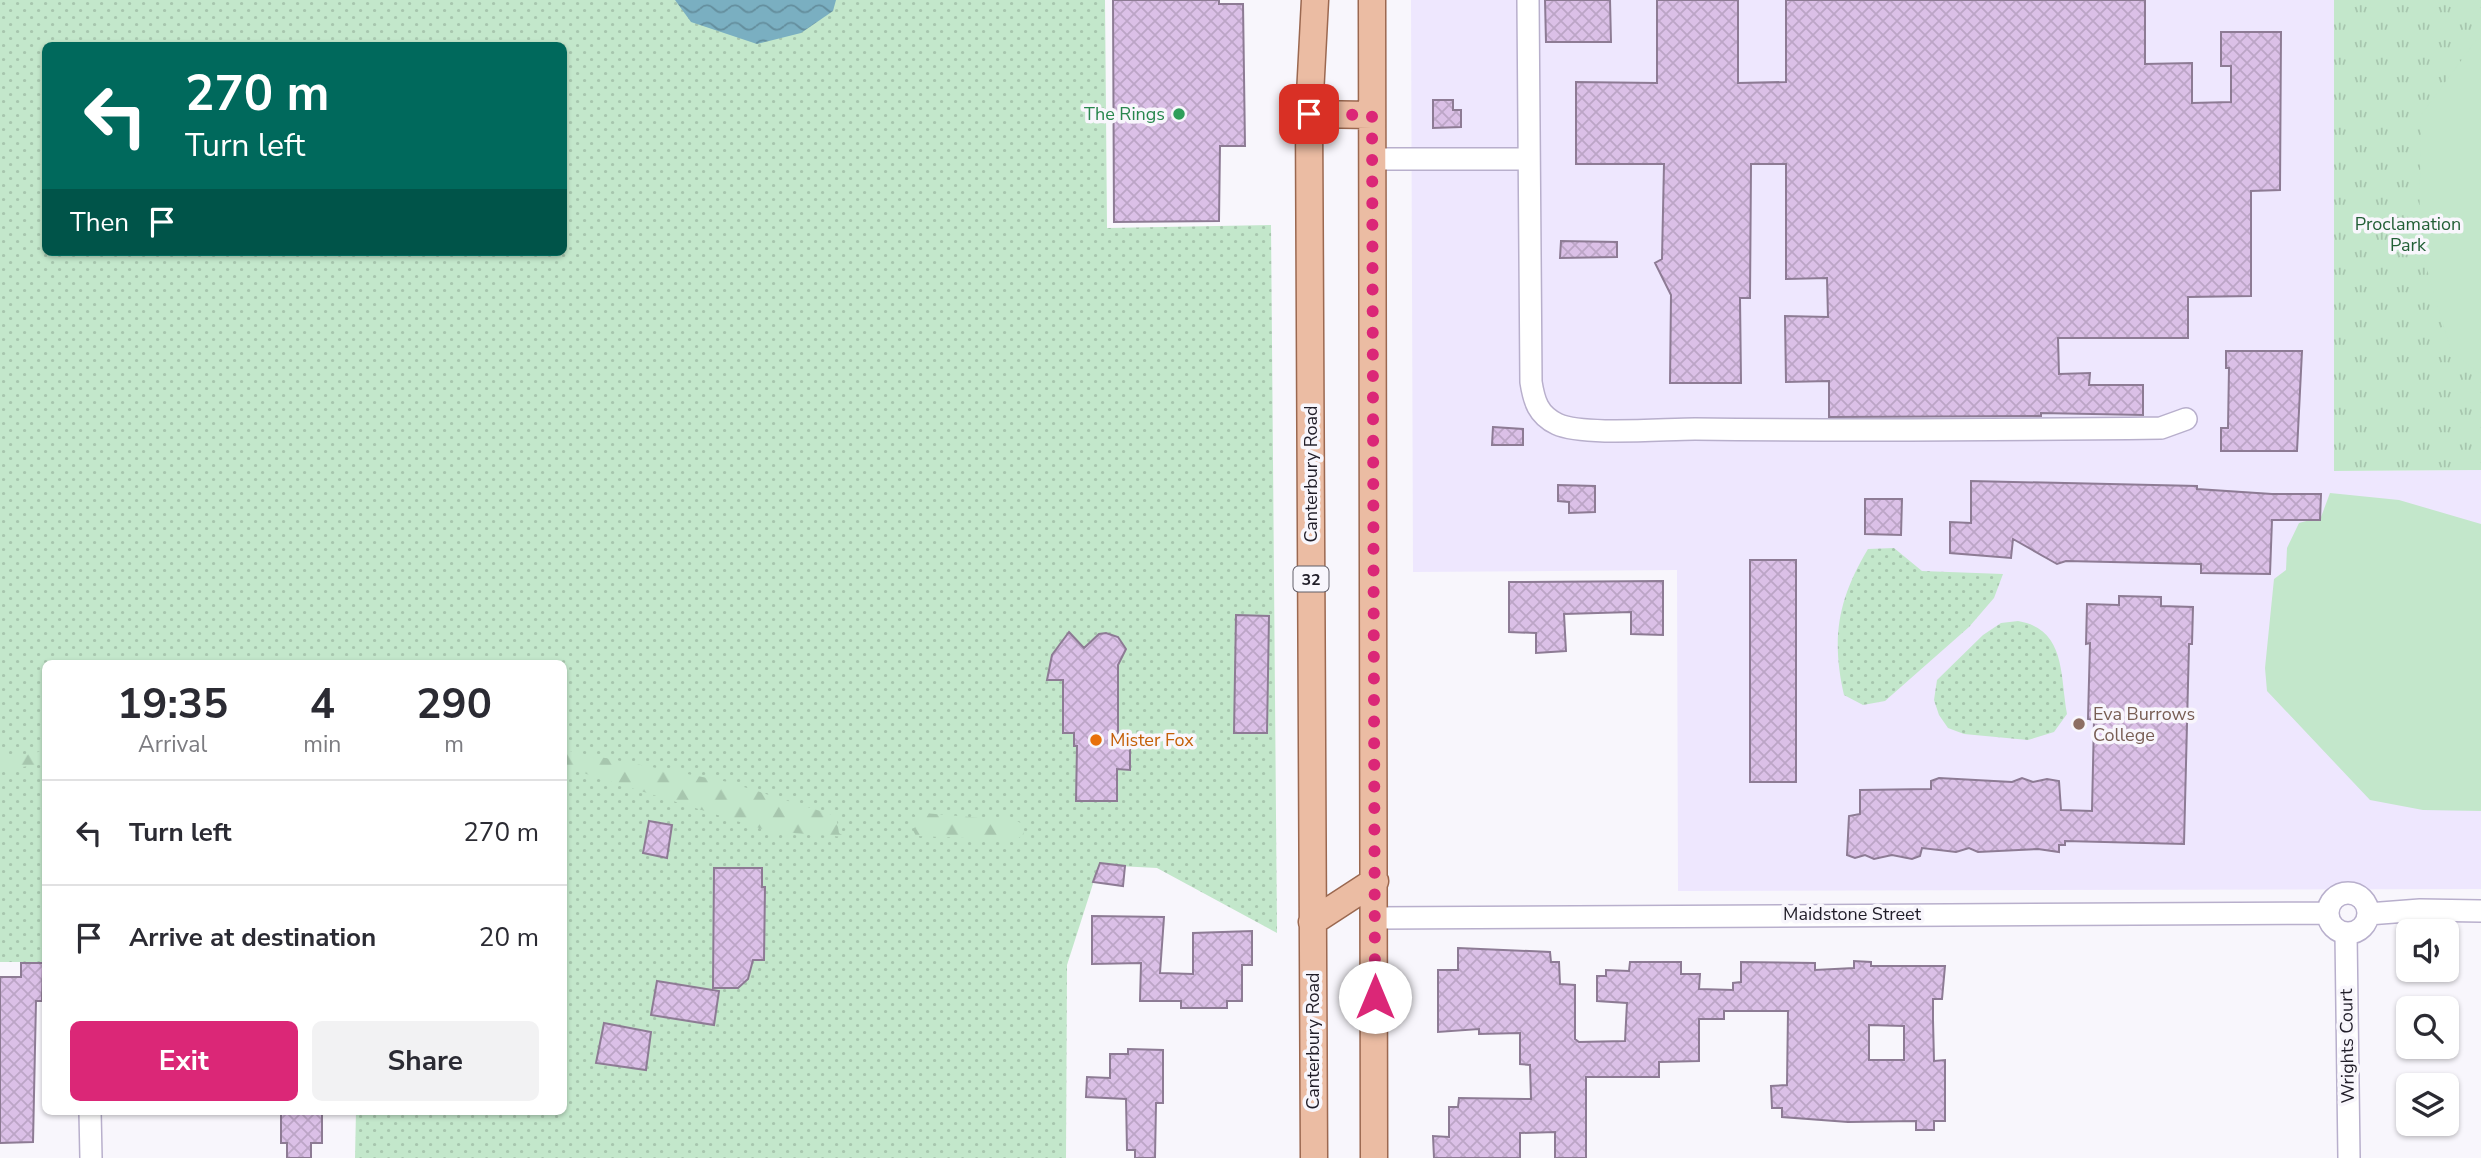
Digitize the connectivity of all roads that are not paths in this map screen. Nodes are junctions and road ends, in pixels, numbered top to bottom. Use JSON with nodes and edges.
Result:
{"nodes":[{"id":1,"x":1314,"y":0,"type":"edge"},
{"id":2,"x":1372,"y":0,"type":"edge"},
{"id":3,"x":1528,"y":0,"type":"edge"},
{"id":4,"x":1309,"y":114,"type":"junction"},
{"id":5,"x":1372,"y":115,"type":"junction"},
{"id":6,"x":1371,"y":159,"type":"junction"},
{"id":7,"x":1528,"y":159,"type":"junction"},
{"id":8,"x":2186,"y":419,"type":"dead end"},
{"id":9,"x":1375,"y":881,"type":"junction"},
{"id":10,"x":2481,"y":911,"type":"edge"},
{"id":11,"x":2328,"y":913,"type":"junction"},
{"id":12,"x":2368,"y":914,"type":"junction"},
{"id":13,"x":1376,"y":918,"type":"junction"},
{"id":14,"x":1312,"y":922,"type":"junction"},
{"id":15,"x":2346,"y":933,"type":"junction"},
{"id":16,"x":90,"y":1115,"type":"edge"},
{"id":17,"x":90,"y":1158,"type":"edge"},
{"id":18,"x":1314,"y":1158,"type":"edge"},
{"id":19,"x":1374,"y":1158,"type":"edge"},
{"id":20,"x":2349,"y":1158,"type":"edge"}],
"edges":[{"from":1,"to":4,"type":"main road","name":"Canterbury Road","number":"32"},
{"from":2,"to":5,"type":"main road"},
{"from":3,"to":7,"type":"street"},
{"from":4,"to":5,"type":"main road"},
{"from":4,"to":14,"type":"main road","name":"Canterbury Road","number":"32"},
{"from":5,"to":6,"type":"main road"},
{"from":6,"to":7,"type":"street"},
{"from":6,"to":9,"type":"main road"},
{"from":7,"to":8,"type":"street"},
{"from":9,"to":13,"type":"main road"},
{"from":9,"to":14,"type":"main road"},
{"from":10,"to":12,"type":"street"},
{"from":11,"to":12,"type":"street"},
{"from":11,"to":13,"type":"street","name":"Maidstone Street"},
{"from":11,"to":15,"type":"street"},
{"from":12,"to":15,"type":"street"},
{"from":13,"to":19,"type":"main road"},
{"from":14,"to":18,"type":"main road","name":"Canterbury Road","number":"32"},
{"from":15,"to":20,"type":"street","name":"Wrights Court"},
{"from":16,"to":17,"type":"street"}]}
